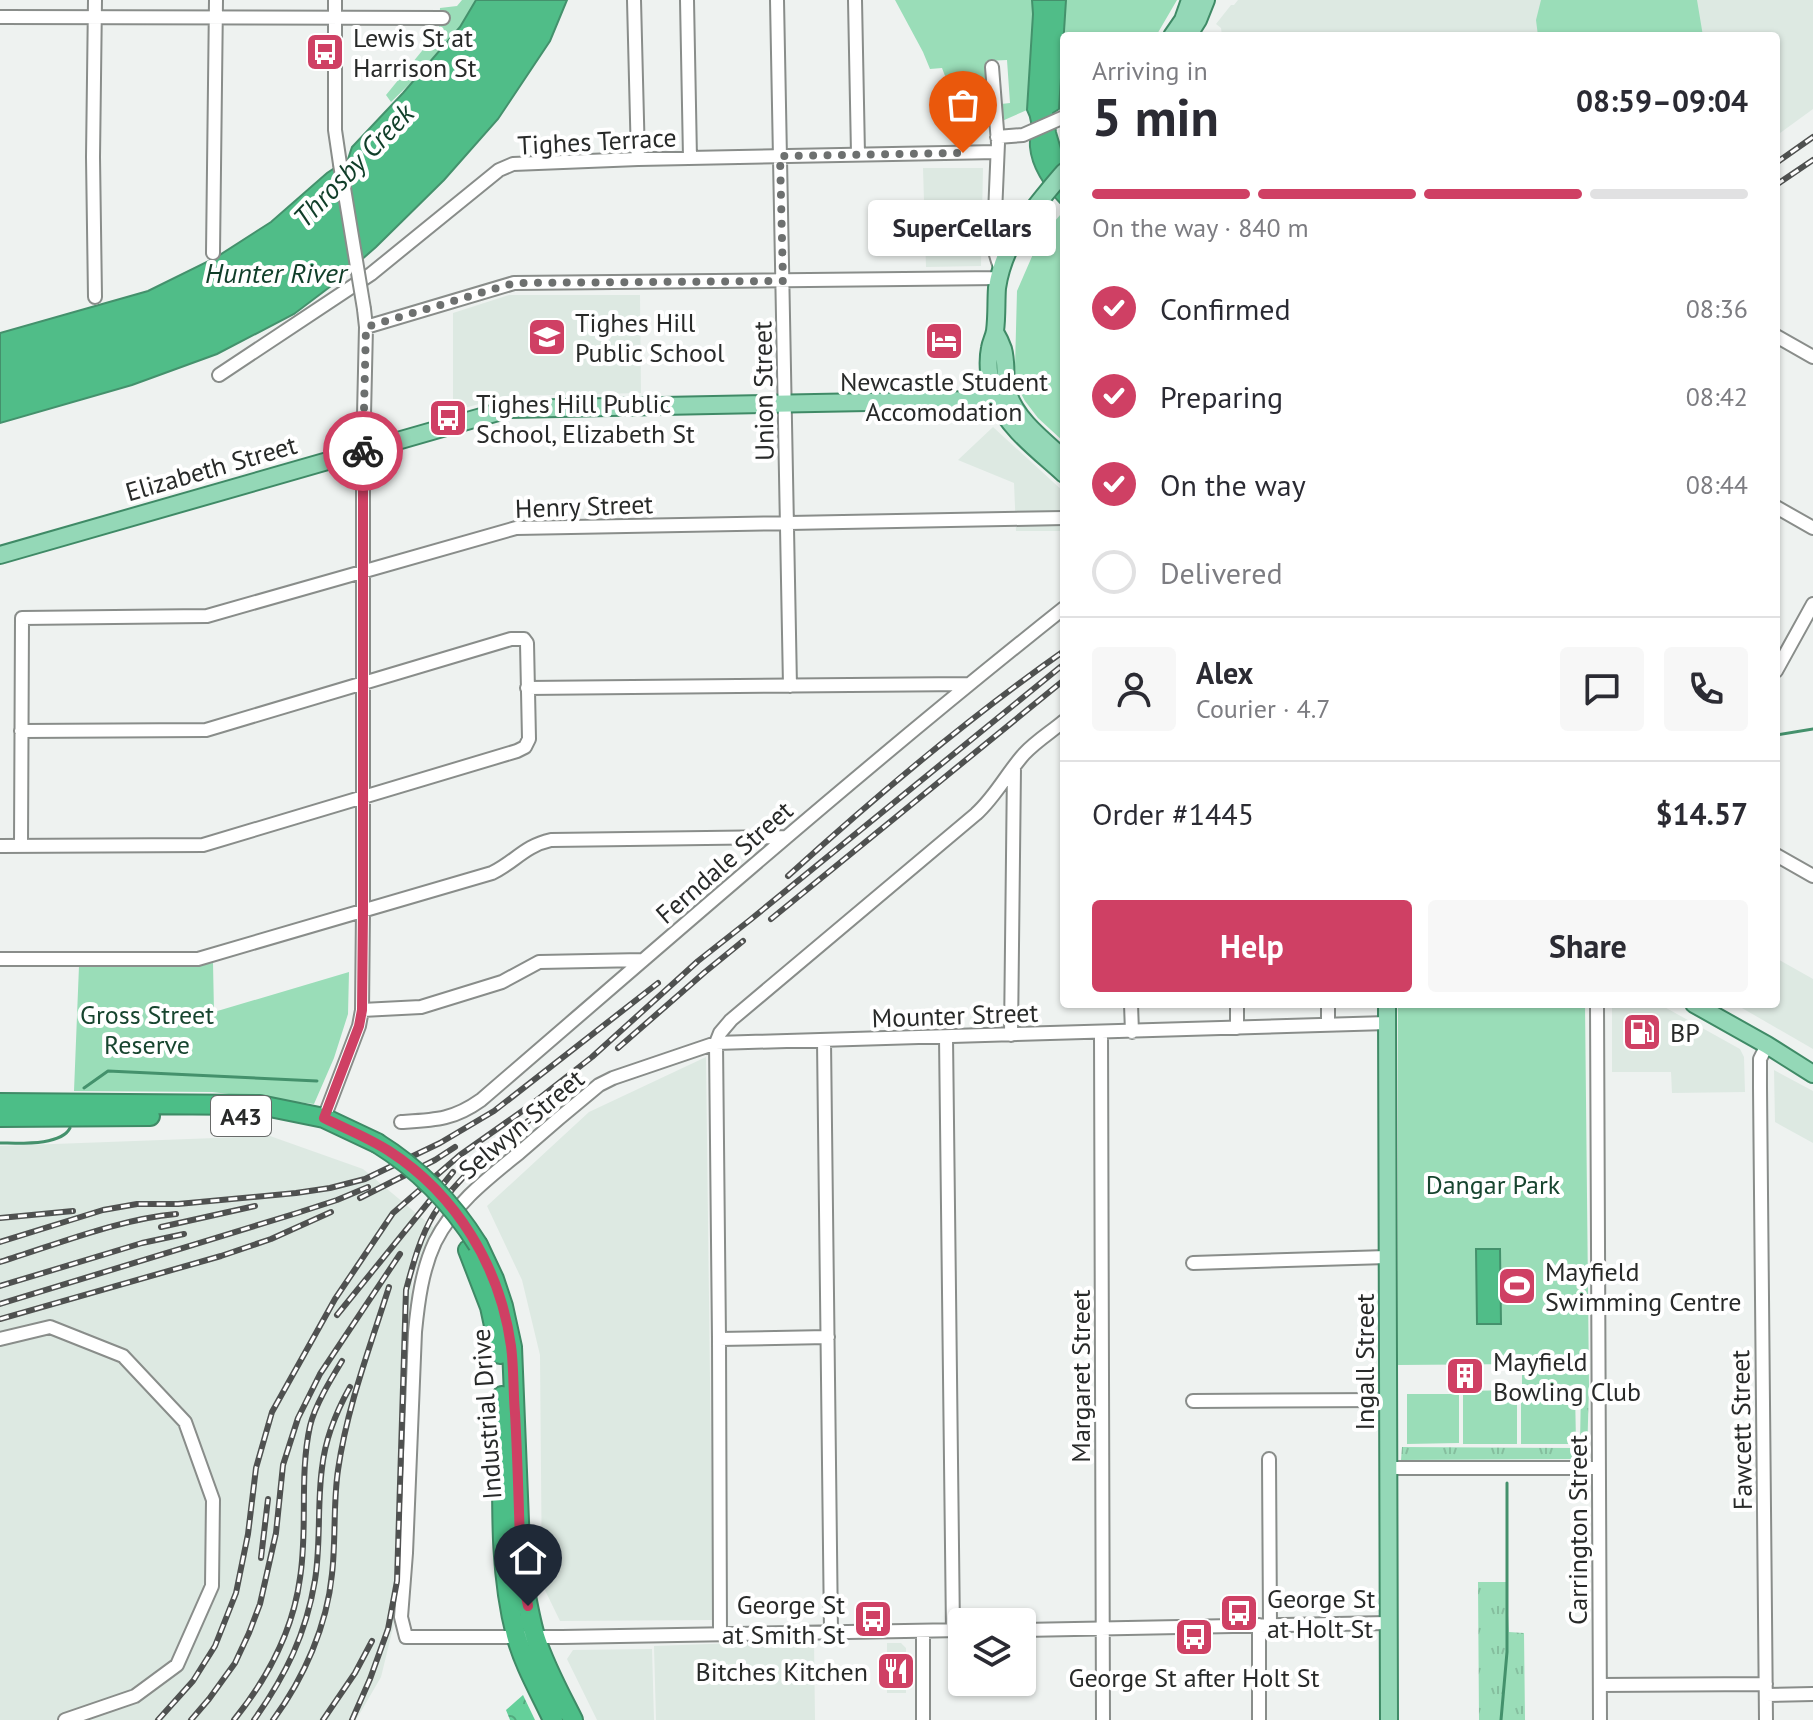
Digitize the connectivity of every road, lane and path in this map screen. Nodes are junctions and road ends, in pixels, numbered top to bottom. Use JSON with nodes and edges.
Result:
{"nodes":[{"id":1,"x":95,"y":0,"type":"edge"},
{"id":2,"x":216,"y":0,"type":"edge"},
{"id":3,"x":335,"y":0,"type":"edge"},
{"id":4,"x":634,"y":0,"type":"edge"},
{"id":5,"x":687,"y":0,"type":"edge"},
{"id":6,"x":777,"y":0,"type":"edge"},
{"id":7,"x":855,"y":0,"type":"edge"},
{"id":8,"x":1190,"y":0,"type":"edge"},
{"id":9,"x":1206,"y":0,"type":"edge"},
{"id":10,"x":0,"y":17,"type":"edge"},
{"id":11,"x":95,"y":17,"type":"junction"},
{"id":12,"x":216,"y":17,"type":"junction"},
{"id":13,"x":335,"y":18,"type":"junction"},
{"id":14,"x":443,"y":18,"type":"dead end"},
{"id":15,"x":1175,"y":32,"type":"edge"},
{"id":16,"x":1190,"y":32,"type":"edge"},
{"id":17,"x":992,"y":67,"type":"dead end"},
{"id":18,"x":1060,"y":119,"type":"edge"},
{"id":19,"x":997,"y":137,"type":"junction"},
{"id":20,"x":997,"y":152,"type":"junction"},
{"id":21,"x":858,"y":154,"type":"junction"},
{"id":22,"x":780,"y":156,"type":"junction"},
{"id":23,"x":690,"y":158,"type":"junction"},
{"id":24,"x":638,"y":159,"type":"junction"},
{"id":25,"x":1060,"y":177,"type":"edge"},
{"id":26,"x":213,"y":253,"type":"dead end"},
{"id":27,"x":1000,"y":274,"type":"junction"},
{"id":28,"x":783,"y":281,"type":"junction"},
{"id":29,"x":95,"y":297,"type":"dead end"},
{"id":30,"x":365,"y":318,"type":"junction"},
{"id":31,"x":1780,"y":338,"type":"edge"},
{"id":32,"x":1813,"y":357,"type":"edge"},
{"id":33,"x":219,"y":375,"type":"dead end"},
{"id":34,"x":1001,"y":393,"type":"junction"},
{"id":35,"x":784,"y":403,"type":"junction"},
{"id":36,"x":363,"y":450,"type":"junction"},
{"id":37,"x":1060,"y":455,"type":"edge"},
{"id":38,"x":1060,"y":470,"type":"edge"},
{"id":39,"x":1780,"y":509,"type":"edge"},
{"id":40,"x":1060,"y":518,"type":"edge"},
{"id":41,"x":788,"y":522,"type":"junction"},
{"id":42,"x":1813,"y":528,"type":"edge"},
{"id":43,"x":0,"y":555,"type":"edge"},
{"id":44,"x":363,"y":571,"type":"junction"},
{"id":45,"x":1813,"y":604,"type":"edge"},
{"id":46,"x":1060,"y":611,"type":"edge"},
{"id":47,"x":1780,"y":664,"type":"edge"},
{"id":48,"x":362,"y":684,"type":"junction"},
{"id":49,"x":968,"y":684,"type":"junction"},
{"id":50,"x":790,"y":686,"type":"junction"},
{"id":51,"x":527,"y":688,"type":"junction"},
{"id":52,"x":1060,"y":724,"type":"edge"},
{"id":53,"x":21,"y":731,"type":"junction"},
{"id":54,"x":1014,"y":767,"type":"junction"},
{"id":55,"x":362,"y":797,"type":"junction"},
{"id":56,"x":786,"y":837,"type":"junction"},
{"id":57,"x":0,"y":846,"type":"edge"},
{"id":58,"x":21,"y":846,"type":"junction"},
{"id":59,"x":1780,"y":857,"type":"edge"},
{"id":60,"x":1813,"y":876,"type":"edge"},
{"id":61,"x":363,"y":911,"type":"junction"},
{"id":62,"x":0,"y":959,"type":"edge"},
{"id":63,"x":643,"y":960,"type":"junction"},
{"id":64,"x":1131,"y":1008,"type":"edge"},
{"id":65,"x":1237,"y":1008,"type":"edge"},
{"id":66,"x":1328,"y":1008,"type":"edge"},
{"id":67,"x":1387,"y":1008,"type":"edge"},
{"id":68,"x":1597,"y":1008,"type":"edge"},
{"id":69,"x":1701,"y":1008,"type":"edge"},
{"id":70,"x":362,"y":1010,"type":"junction"},
{"id":71,"x":1387,"y":1023,"type":"junction"},
{"id":72,"x":1328,"y":1025,"type":"junction"},
{"id":73,"x":1237,"y":1028,"type":"junction"},
{"id":74,"x":1132,"y":1032,"type":"junction"},
{"id":75,"x":1101,"y":1033,"type":"junction"},
{"id":76,"x":1011,"y":1035,"type":"junction"},
{"id":77,"x":946,"y":1037,"type":"junction"},
{"id":78,"x":824,"y":1041,"type":"junction"},
{"id":79,"x":716,"y":1043,"type":"junction"},
{"id":80,"x":1767,"y":1045,"type":"junction"},
{"id":81,"x":1813,"y":1074,"type":"edge"},
{"id":82,"x":0,"y":1103,"type":"edge"},
{"id":83,"x":0,"y":1117,"type":"edge"},
{"id":84,"x":324,"y":1118,"type":"junction"},
{"id":85,"x":401,"y":1122,"type":"dead end"},
{"id":86,"x":374,"y":1148,"type":"junction"},
{"id":87,"x":1387,"y":1257,"type":"junction"},
{"id":88,"x":1193,"y":1263,"type":"dead end"},
{"id":89,"x":828,"y":1337,"type":"junction"},
{"id":90,"x":0,"y":1339,"type":"edge"},
{"id":91,"x":719,"y":1339,"type":"junction"},
{"id":92,"x":1388,"y":1400,"type":"junction"},
{"id":93,"x":1193,"y":1401,"type":"dead end"},
{"id":94,"x":1269,"y":1459,"type":"dead end"},
{"id":95,"x":1388,"y":1468,"type":"junction"},
{"id":96,"x":1598,"y":1468,"type":"junction"},
{"id":97,"x":957,"y":1608,"type":"edge"},
{"id":98,"x":1388,"y":1623,"type":"junction"},
{"id":99,"x":1264,"y":1625,"type":"junction"},
{"id":100,"x":1103,"y":1629,"type":"junction"},
{"id":101,"x":948,"y":1630,"type":"edge"},
{"id":102,"x":1036,"y":1630,"type":"edge"},
{"id":103,"x":923,"y":1631,"type":"junction"},
{"id":104,"x":831,"y":1632,"type":"junction"},
{"id":105,"x":720,"y":1634,"type":"junction"},
{"id":106,"x":526,"y":1637,"type":"junction"},
{"id":107,"x":1600,"y":1685,"type":"junction"},
{"id":108,"x":1766,"y":1689,"type":"junction"},
{"id":109,"x":1813,"y":1694,"type":"edge"},
{"id":110,"x":65,"y":1720,"type":"edge"},
{"id":111,"x":553,"y":1720,"type":"edge"},
{"id":112,"x":573,"y":1720,"type":"edge"},
{"id":113,"x":923,"y":1720,"type":"edge"},
{"id":114,"x":1103,"y":1720,"type":"edge"},
{"id":115,"x":1259,"y":1720,"type":"edge"},
{"id":116,"x":1389,"y":1720,"type":"edge"},
{"id":117,"x":1600,"y":1720,"type":"edge"},
{"id":118,"x":1766,"y":1720,"type":"edge"}],
"edges":[{"from":1,"to":11,"type":"street"},
{"from":2,"to":12,"type":"street"},
{"from":3,"to":13,"type":"street"},
{"from":4,"to":24,"type":"street"},
{"from":5,"to":23,"type":"street"},
{"from":6,"to":22,"type":"street","name":"Union Street"},
{"from":7,"to":21,"type":"street"},
{"from":8,"to":15,"type":"main road"},
{"from":9,"to":16,"type":"main road"},
{"from":10,"to":11,"type":"street"},
{"from":11,"to":12,"type":"street"},
{"from":11,"to":29,"type":"street"},
{"from":12,"to":13,"type":"street"},
{"from":12,"to":26,"type":"street"},
{"from":13,"to":14,"type":"street"},
{"from":13,"to":30,"type":"street","bridge":true},
{"from":17,"to":19,"type":"street"},
{"from":18,"to":19,"type":"street"},
{"from":19,"to":20,"type":"street"},
{"from":20,"to":21,"type":"street","name":"Tighes Terrace"},
{"from":20,"to":27,"type":"street"},
{"from":21,"to":22,"type":"street","name":"Tighes Terrace"},
{"from":22,"to":23,"type":"street","name":"Tighes Terrace"},
{"from":22,"to":28,"type":"street","name":"Union Street"},
{"from":23,"to":24,"type":"street","name":"Tighes Terrace"},
{"from":24,"to":33,"type":"street","name":"Tighes Terrace"},
{"from":25,"to":27,"type":"main road"},
{"from":27,"to":28,"type":"street"},
{"from":27,"to":34,"type":"main road"},
{"from":28,"to":30,"type":"street"},
{"from":28,"to":35,"type":"street","name":"Union Street"},
{"from":30,"to":36,"type":"street"},
{"from":31,"to":32,"type":"street"},
{"from":34,"to":35,"type":"main road","name":"Elizabeth Street"},
{"from":34,"to":37,"type":"main road"},
{"from":34,"to":38,"type":"main road"},
{"from":35,"to":36,"type":"main road","name":"Elizabeth Street"},
{"from":35,"to":41,"type":"street","name":"Union Street"},
{"from":36,"to":43,"type":"main road","name":"Elizabeth Street"},
{"from":36,"to":44,"type":"street"},
{"from":39,"to":42,"type":"street"},
{"from":40,"to":41,"type":"street","name":"Henry Street"},
{"from":41,"to":44,"type":"street","name":"Henry Street"},
{"from":41,"to":50,"type":"street","name":"Union Street"},
{"from":44,"to":48,"type":"street"},
{"from":44,"to":53,"type":"street","name":"Henry Street"},
{"from":45,"to":47,"type":"street"},
{"from":46,"to":49,"type":"street","name":"Ferndale Street"},
{"from":48,"to":51,"type":"street"},
{"from":48,"to":53,"type":"street"},
{"from":48,"to":55,"type":"street"},
{"from":49,"to":50,"type":"street"},
{"from":49,"to":56,"type":"street","name":"Ferndale Street"},
{"from":50,"to":51,"type":"street"},
{"from":51,"to":55,"type":"street"},
{"from":52,"to":54,"type":"street"},
{"from":53,"to":58,"type":"street"},
{"from":54,"to":76,"type":"street"},
{"from":54,"to":79,"type":"street"},
{"from":55,"to":58,"type":"street"},
{"from":55,"to":61,"type":"street"},
{"from":56,"to":61,"type":"street"},
{"from":56,"to":63,"type":"street","name":"Ferndale Street"},
{"from":57,"to":58,"type":"street"},
{"from":59,"to":60,"type":"street"},
{"from":61,"to":62,"type":"street"},
{"from":61,"to":70,"type":"street"},
{"from":63,"to":70,"type":"street"},
{"from":63,"to":85,"type":"street","name":"Ferndale Street"},
{"from":64,"to":74,"type":"street"},
{"from":65,"to":73,"type":"street"},
{"from":66,"to":72,"type":"street"},
{"from":67,"to":71,"type":"main road","name":"Ingall Street"},
{"from":68,"to":96,"type":"street","name":"Carrington Street"},
{"from":69,"to":80,"type":"main road"},
{"from":70,"to":84,"type":"street"},
{"from":71,"to":72,"type":"street","name":"Mounter Street"},
{"from":71,"to":87,"type":"main road","name":"Ingall Street"},
{"from":72,"to":73,"type":"street","name":"Mounter Street"},
{"from":73,"to":74,"type":"street","name":"Mounter Street"},
{"from":74,"to":75,"type":"street","name":"Mounter Street"},
{"from":75,"to":76,"type":"street","name":"Mounter Street"},
{"from":75,"to":100,"type":"street","name":"Margaret Street"},
{"from":76,"to":77,"type":"street","name":"Mounter Street"},
{"from":77,"to":78,"type":"street","name":"Mounter Street"},
{"from":77,"to":97,"type":"street"},
{"from":78,"to":79,"type":"street","name":"Mounter Street"},
{"from":78,"to":89,"type":"street"},
{"from":79,"to":91,"type":"street"},
{"from":79,"to":106,"type":"street","name":"Selwyn Street"},
{"from":80,"to":81,"type":"main road"},
{"from":80,"to":108,"type":"street","name":"Fawcett Street"},
{"from":82,"to":84,"type":"highway","name":"Industrial Drive","number":"A43"},
{"from":83,"to":86,"type":"highway","name":"Industrial Drive","number":"A43"},
{"from":84,"to":86,"type":"highway","name":"Industrial Drive","number":"A43"},
{"from":86,"to":106,"type":"highway","name":"Industrial Drive","number":"A43","bridge":true},
{"from":87,"to":88,"type":"street"},
{"from":87,"to":92,"type":"main road","name":"Ingall Street"},
{"from":89,"to":91,"type":"street"},
{"from":89,"to":104,"type":"street"},
{"from":90,"to":110,"type":"street"},
{"from":91,"to":105,"type":"street"},
{"from":92,"to":93,"type":"street"},
{"from":92,"to":95,"type":"main road","name":"Ingall Street"},
{"from":94,"to":99,"type":"street"},
{"from":95,"to":96,"type":"street"},
{"from":95,"to":98,"type":"main road","name":"Ingall Street"},
{"from":96,"to":107,"type":"street","name":"Carrington Street"},
{"from":98,"to":99,"type":"street"},
{"from":98,"to":116,"type":"main road","name":"Ingall Street"},
{"from":99,"to":100,"type":"street"},
{"from":99,"to":115,"type":"street"},
{"from":100,"to":102,"type":"street"},
{"from":100,"to":114,"type":"street","name":"Margaret Street"},
{"from":101,"to":103,"type":"street"},
{"from":103,"to":104,"type":"street"},
{"from":103,"to":113,"type":"street"},
{"from":104,"to":105,"type":"street"},
{"from":105,"to":106,"type":"street"},
{"from":106,"to":111,"type":"highway","name":"Industrial Drive","number":"A43"},
{"from":106,"to":112,"type":"highway","name":"Industrial Drive","number":"A43"},
{"from":107,"to":108,"type":"street"},
{"from":107,"to":117,"type":"street","name":"Carrington Street"},
{"from":108,"to":109,"type":"street"},
{"from":108,"to":118,"type":"street","name":"Fawcett Street"}]}
